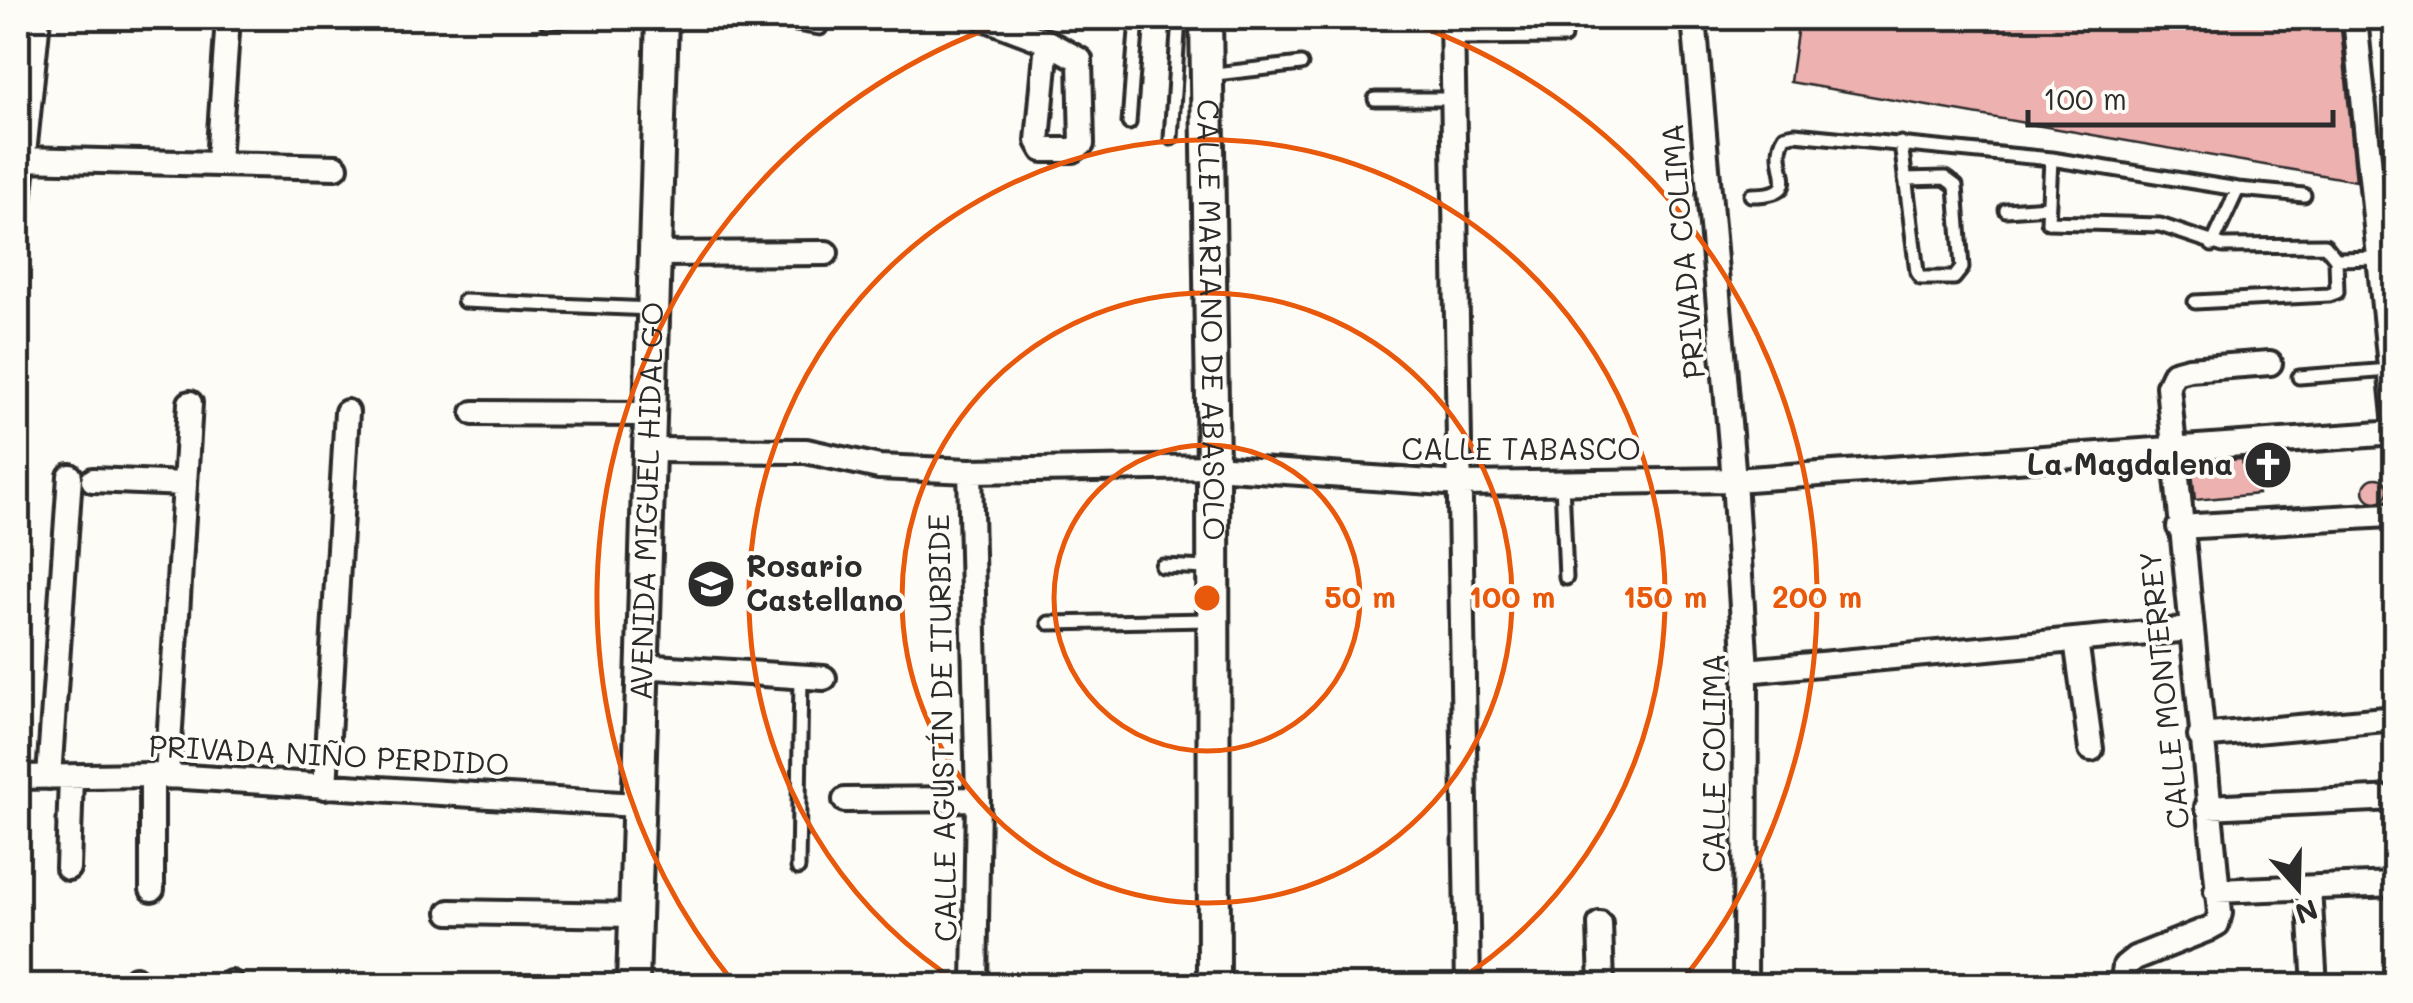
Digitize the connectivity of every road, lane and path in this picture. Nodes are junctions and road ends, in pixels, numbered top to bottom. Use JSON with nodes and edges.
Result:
{"nodes":[{"id":1,"x":38,"y":18,"type":"edge"},
{"id":2,"x":228,"y":18,"type":"edge"},
{"id":3,"x":573,"y":18,"type":"edge"},
{"id":4,"x":662,"y":18,"type":"edge"},
{"id":5,"x":759,"y":18,"type":"edge"},
{"id":6,"x":984,"y":18,"type":"edge"},
{"id":7,"x":1137,"y":18,"type":"edge"},
{"id":8,"x":1194,"y":18,"type":"edge"},
{"id":9,"x":1535,"y":18,"type":"edge"},
{"id":10,"x":1694,"y":18,"type":"edge"},
{"id":11,"x":2355,"y":18,"type":"edge"},
{"id":12,"x":547,"y":22,"type":"dead end"},
{"id":13,"x":820,"y":28,"type":"dead end"},
{"id":14,"x":1452,"y":28,"type":"edge"},
{"id":15,"x":1564,"y":36,"type":"dead end"},
{"id":16,"x":1539,"y":37,"type":"junction"},
{"id":17,"x":1048,"y":42,"type":"dead end"},
{"id":18,"x":26,"y":44,"type":"edge"},
{"id":19,"x":1301,"y":64,"type":"dead end"},
{"id":20,"x":1207,"y":75,"type":"junction"},
{"id":21,"x":1375,"y":99,"type":"dead end"},
{"id":22,"x":1454,"y":99,"type":"junction"},
{"id":23,"x":1129,"y":122,"type":"dead end"},
{"id":24,"x":1171,"y":138,"type":"dead end"},
{"id":25,"x":1901,"y":143,"type":"junction"},
{"id":26,"x":23,"y":158,"type":"junction"},
{"id":27,"x":2051,"y":159,"type":"junction"},
{"id":28,"x":218,"y":161,"type":"junction"},
{"id":29,"x":336,"y":166,"type":"dead end"},
{"id":30,"x":1906,"y":179,"type":"junction"},
{"id":31,"x":2238,"y":189,"type":"junction"},
{"id":32,"x":2304,"y":194,"type":"dead end"},
{"id":33,"x":1750,"y":195,"type":"dead end"},
{"id":34,"x":2047,"y":207,"type":"junction"},
{"id":35,"x":2006,"y":210,"type":"dead end"},
{"id":36,"x":18,"y":212,"type":"edge"},
{"id":37,"x":2385,"y":218,"type":"edge"},
{"id":38,"x":2212,"y":244,"type":"junction"},
{"id":39,"x":826,"y":252,"type":"dead end"},
{"id":40,"x":653,"y":254,"type":"junction"},
{"id":41,"x":2379,"y":258,"type":"junction"},
{"id":42,"x":2336,"y":259,"type":"junction"},
{"id":43,"x":464,"y":302,"type":"dead end"},
{"id":44,"x":2195,"y":302,"type":"dead end"},
{"id":45,"x":652,"y":308,"type":"junction"},
{"id":46,"x":2270,"y":363,"type":"dead end"},
{"id":47,"x":2390,"y":370,"type":"junction"},
{"id":48,"x":2299,"y":376,"type":"dead end"},
{"id":49,"x":190,"y":403,"type":"dead end"},
{"id":50,"x":346,"y":412,"type":"dead end"},
{"id":51,"x":474,"y":413,"type":"dead end"},
{"id":52,"x":648,"y":414,"type":"junction"},
{"id":53,"x":2396,"y":429,"type":"edge"},
{"id":54,"x":646,"y":450,"type":"junction"},
{"id":55,"x":2172,"y":450,"type":"junction"},
{"id":56,"x":1213,"y":468,"type":"junction"},
{"id":57,"x":970,"y":471,"type":"junction"},
{"id":58,"x":1734,"y":480,"type":"junction"},
{"id":59,"x":1562,"y":482,"type":"junction"},
{"id":60,"x":185,"y":484,"type":"junction"},
{"id":61,"x":1461,"y":484,"type":"junction"},
{"id":62,"x":2396,"y":511,"type":"edge"},
{"id":63,"x":2180,"y":526,"type":"junction"},
{"id":64,"x":1162,"y":566,"type":"dead end"},
{"id":65,"x":1213,"y":568,"type":"junction"},
{"id":66,"x":1566,"y":578,"type":"dead end"},
{"id":67,"x":1214,"y":620,"type":"junction"},
{"id":68,"x":1049,"y":622,"type":"dead end"},
{"id":69,"x":2190,"y":629,"type":"junction"},
{"id":70,"x":2076,"y":640,"type":"junction"},
{"id":71,"x":640,"y":666,"type":"junction"},
{"id":72,"x":1746,"y":671,"type":"junction"},
{"id":73,"x":812,"y":678,"type":"joint"},
{"id":74,"x":2396,"y":718,"type":"edge"},
{"id":75,"x":2200,"y":736,"type":"junction"},
{"id":76,"x":2091,"y":750,"type":"dead end"},
{"id":77,"x":160,"y":776,"type":"junction"},
{"id":78,"x":18,"y":777,"type":"edge"},
{"id":79,"x":60,"y":777,"type":"junction"},
{"id":80,"x":325,"y":787,"type":"junction"},
{"id":81,"x":2396,"y":798,"type":"edge"},
{"id":82,"x":845,"y":800,"type":"dead end"},
{"id":83,"x":978,"y":800,"type":"junction"},
{"id":84,"x":636,"y":806,"type":"junction"},
{"id":85,"x":2207,"y":807,"type":"junction"},
{"id":86,"x":68,"y":868,"type":"dead end"},
{"id":87,"x":798,"y":868,"type":"dead end"},
{"id":88,"x":2396,"y":884,"type":"edge"},
{"id":89,"x":2308,"y":888,"type":"junction"},
{"id":90,"x":152,"y":890,"type":"dead end"},
{"id":91,"x":2216,"y":892,"type":"junction"},
{"id":92,"x":450,"y":912,"type":"dead end"},
{"id":93,"x":634,"y":915,"type":"junction"},
{"id":94,"x":1600,"y":924,"type":"dead end"},
{"id":95,"x":633,"y":986,"type":"edge"},
{"id":96,"x":975,"y":986,"type":"edge"},
{"id":97,"x":1214,"y":986,"type":"edge"},
{"id":98,"x":1468,"y":986,"type":"edge"},
{"id":99,"x":1602,"y":986,"type":"edge"},
{"id":100,"x":1745,"y":986,"type":"edge"},
{"id":101,"x":2122,"y":986,"type":"edge"},
{"id":102,"x":2315,"y":986,"type":"edge"}],
"edges":[{"from":1,"to":18,"type":"street"},
{"from":2,"to":28,"type":"street"},
{"from":3,"to":12,"type":"lane"},
{"from":4,"to":40,"type":"street","name":"AVENIDA MIGUEL HIDALGO"},
{"from":5,"to":13,"type":"lane"},
{"from":6,"to":17,"type":"street"},
{"from":7,"to":23,"type":"lane"},
{"from":8,"to":20,"type":"street","name":"CALLE MARIANO DE ABASOLO"},
{"from":8,"to":24,"type":"lane"},
{"from":9,"to":16,"type":"lane"},
{"from":10,"to":58,"type":"street","name":"PRIVADA COLIMA"},
{"from":11,"to":37,"type":"street"},
{"from":14,"to":16,"type":"lane"},
{"from":14,"to":22,"type":"street"},
{"from":15,"to":16,"type":"lane"},
{"from":18,"to":26,"type":"street"},
{"from":19,"to":20,"type":"lane"},
{"from":20,"to":56,"type":"street","name":"CALLE MARIANO DE ABASOLO"},
{"from":21,"to":22,"type":"lane"},
{"from":22,"to":61,"type":"street"},
{"from":25,"to":27,"type":"lane"},
{"from":25,"to":30,"type":"lane"},
{"from":25,"to":33,"type":"lane"},
{"from":26,"to":28,"type":"street"},
{"from":26,"to":36,"type":"street"},
{"from":27,"to":31,"type":"lane"},
{"from":27,"to":34,"type":"lane"},
{"from":28,"to":29,"type":"street"},
{"from":30,"to":30,"type":"lane"},
{"from":31,"to":32,"type":"lane"},
{"from":31,"to":38,"type":"lane"},
{"from":34,"to":35,"type":"lane"},
{"from":34,"to":38,"type":"lane"},
{"from":37,"to":41,"type":"street"},
{"from":38,"to":42,"type":"lane"},
{"from":39,"to":40,"type":"street"},
{"from":40,"to":45,"type":"street","name":"AVENIDA MIGUEL HIDALGO"},
{"from":41,"to":42,"type":"lane"},
{"from":41,"to":47,"type":"street"},
{"from":42,"to":44,"type":"lane"},
{"from":43,"to":45,"type":"lane"},
{"from":45,"to":52,"type":"street","name":"AVENIDA MIGUEL HIDALGO"},
{"from":46,"to":55,"type":"street","name":"CALLE MONTERREY"},
{"from":47,"to":48,"type":"lane"},
{"from":47,"to":53,"type":"street"},
{"from":49,"to":60,"type":"street"},
{"from":50,"to":80,"type":"street"},
{"from":51,"to":52,"type":"street"},
{"from":52,"to":54,"type":"street","name":"AVENIDA MIGUEL HIDALGO"},
{"from":53,"to":55,"type":"street","name":"CALLE TABASCO"},
{"from":54,"to":57,"type":"street","name":"CALLE TABASCO"},
{"from":54,"to":71,"type":"street","name":"AVENIDA MIGUEL HIDALGO"},
{"from":55,"to":58,"type":"street","name":"CALLE TABASCO"},
{"from":55,"to":63,"type":"street","name":"CALLE MONTERREY"},
{"from":56,"to":57,"type":"street","name":"CALLE TABASCO"},
{"from":56,"to":61,"type":"street","name":"CALLE TABASCO"},
{"from":56,"to":65,"type":"street","name":"CALLE MARIANO DE ABASOLO"},
{"from":57,"to":83,"type":"street","name":"CALLE AGUSTÍN DE ITURBIDE"},
{"from":58,"to":59,"type":"street","name":"CALLE TABASCO"},
{"from":58,"to":72,"type":"street","name":"CALLE COLIMA"},
{"from":59,"to":61,"type":"street","name":"CALLE TABASCO"},
{"from":59,"to":66,"type":"lane"},
{"from":60,"to":77,"type":"street"},
{"from":60,"to":79,"type":"street"},
{"from":61,"to":98,"type":"street"},
{"from":62,"to":63,"type":"street"},
{"from":63,"to":69,"type":"street","name":"CALLE MONTERREY"},
{"from":64,"to":65,"type":"lane"},
{"from":65,"to":67,"type":"street","name":"CALLE MARIANO DE ABASOLO"},
{"from":67,"to":68,"type":"lane"},
{"from":67,"to":97,"type":"street","name":"CALLE MARIANO DE ABASOLO"},
{"from":69,"to":70,"type":"street"},
{"from":69,"to":75,"type":"street","name":"CALLE MONTERREY"},
{"from":70,"to":72,"type":"street"},
{"from":70,"to":76,"type":"street"},
{"from":71,"to":73,"type":"street"},
{"from":71,"to":84,"type":"street","name":"AVENIDA MIGUEL HIDALGO"},
{"from":72,"to":100,"type":"street","name":"CALLE COLIMA"},
{"from":73,"to":87,"type":"lane"},
{"from":74,"to":75,"type":"street"},
{"from":75,"to":85,"type":"street","name":"CALLE MONTERREY"},
{"from":77,"to":79,"type":"street","name":"PRIVADA NIÑO PERDIDO"},
{"from":77,"to":80,"type":"street","name":"PRIVADA NIÑO PERDIDO"},
{"from":77,"to":90,"type":"street"},
{"from":78,"to":79,"type":"street","name":"PRIVADA NIÑO PERDIDO"},
{"from":79,"to":86,"type":"street"},
{"from":80,"to":84,"type":"street","name":"PRIVADA NIÑO PERDIDO"},
{"from":81,"to":85,"type":"street"},
{"from":82,"to":83,"type":"street"},
{"from":83,"to":96,"type":"street","name":"CALLE AGUSTÍN DE ITURBIDE"},
{"from":84,"to":93,"type":"street","name":"AVENIDA MIGUEL HIDALGO"},
{"from":85,"to":91,"type":"street","name":"CALLE MONTERREY"},
{"from":88,"to":89,"type":"street"},
{"from":89,"to":91,"type":"street"},
{"from":89,"to":102,"type":"street"},
{"from":91,"to":101,"type":"street","name":"CALLE MONTERREY"},
{"from":92,"to":93,"type":"street"},
{"from":93,"to":95,"type":"street","name":"AVENIDA MIGUEL HIDALGO"},
{"from":94,"to":99,"type":"street"}]}
